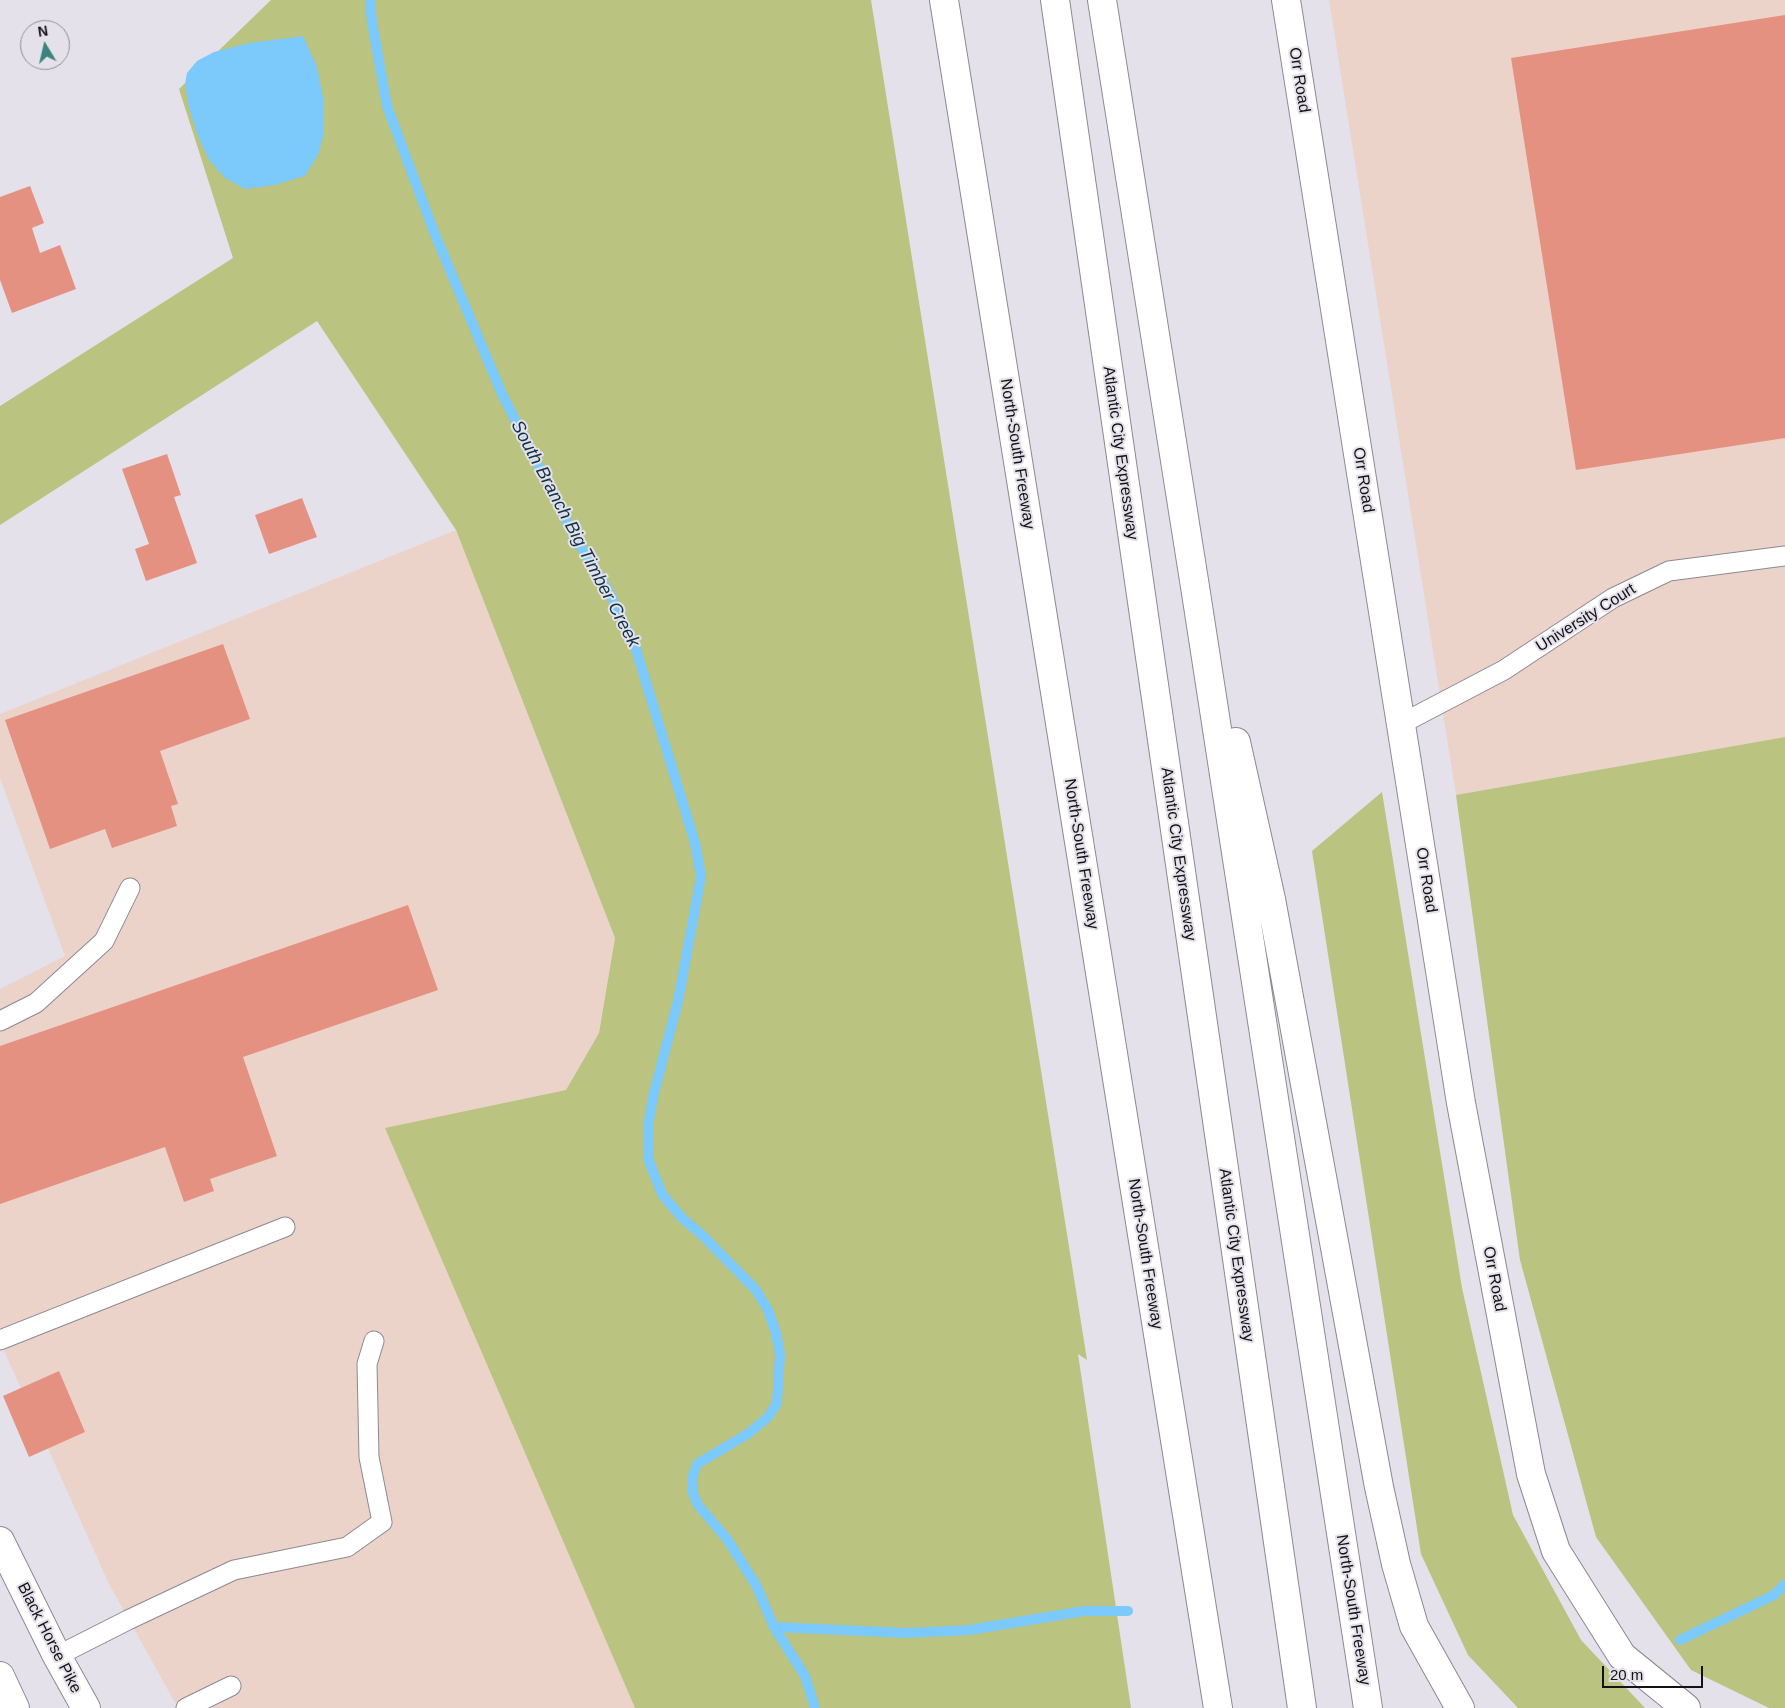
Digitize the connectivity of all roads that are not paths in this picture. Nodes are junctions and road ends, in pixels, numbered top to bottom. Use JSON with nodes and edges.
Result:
{"nodes":[{"id":1,"x":944,"y":0,"type":"edge"},
{"id":2,"x":1055,"y":0,"type":"edge"},
{"id":3,"x":1102,"y":0,"type":"edge"},
{"id":4,"x":1286,"y":0,"type":"edge"},
{"id":5,"x":1785,"y":556,"type":"edge"},
{"id":6,"x":1196,"y":593,"type":"junction"},
{"id":7,"x":1401,"y":724,"type":"junction"},
{"id":8,"x":130,"y":888,"type":"dead end"},
{"id":9,"x":0,"y":1021,"type":"edge"},
{"id":10,"x":285,"y":1228,"type":"dead end"},
{"id":11,"x":0,"y":1340,"type":"edge"},
{"id":12,"x":374,"y":1341,"type":"dead end"},
{"id":13,"x":0,"y":1542,"type":"edge"},
{"id":14,"x":58,"y":1656,"type":"junction"},
{"id":15,"x":0,"y":1676,"type":"edge"},
{"id":16,"x":231,"y":1686,"type":"dead end"},
{"id":17,"x":15,"y":1708,"type":"edge"},
{"id":18,"x":86,"y":1708,"type":"edge"},
{"id":19,"x":186,"y":1708,"type":"edge"},
{"id":20,"x":1218,"y":1708,"type":"edge"},
{"id":21,"x":1302,"y":1708,"type":"edge"},
{"id":22,"x":1368,"y":1708,"type":"edge"},
{"id":23,"x":1460,"y":1708,"type":"edge"},
{"id":24,"x":1686,"y":1708,"type":"edge"}],
"edges":[{"from":1,"to":20,"type":"main road","name":"North-South Freeway"},
{"from":2,"to":21,"type":"main road","name":"Atlantic City Expressway"},
{"from":3,"to":6,"type":"main road","name":"North-South Freeway"},
{"from":4,"to":7,"type":"main road","name":"Orr Road"},
{"from":5,"to":7,"type":"lane","name":"University Court"},
{"from":6,"to":22,"type":"main road","name":"North-South Freeway"},
{"from":6,"to":23,"type":"main road"},
{"from":7,"to":24,"type":"main road","name":"Orr Road"},
{"from":8,"to":9,"type":"lane"},
{"from":10,"to":11,"type":"lane"},
{"from":12,"to":14,"type":"lane"},
{"from":13,"to":14,"type":"main road","name":"Black Horse Pike"},
{"from":14,"to":18,"type":"main road","name":"Black Horse Pike"},
{"from":15,"to":17,"type":"main road"},
{"from":16,"to":19,"type":"lane"}]}
